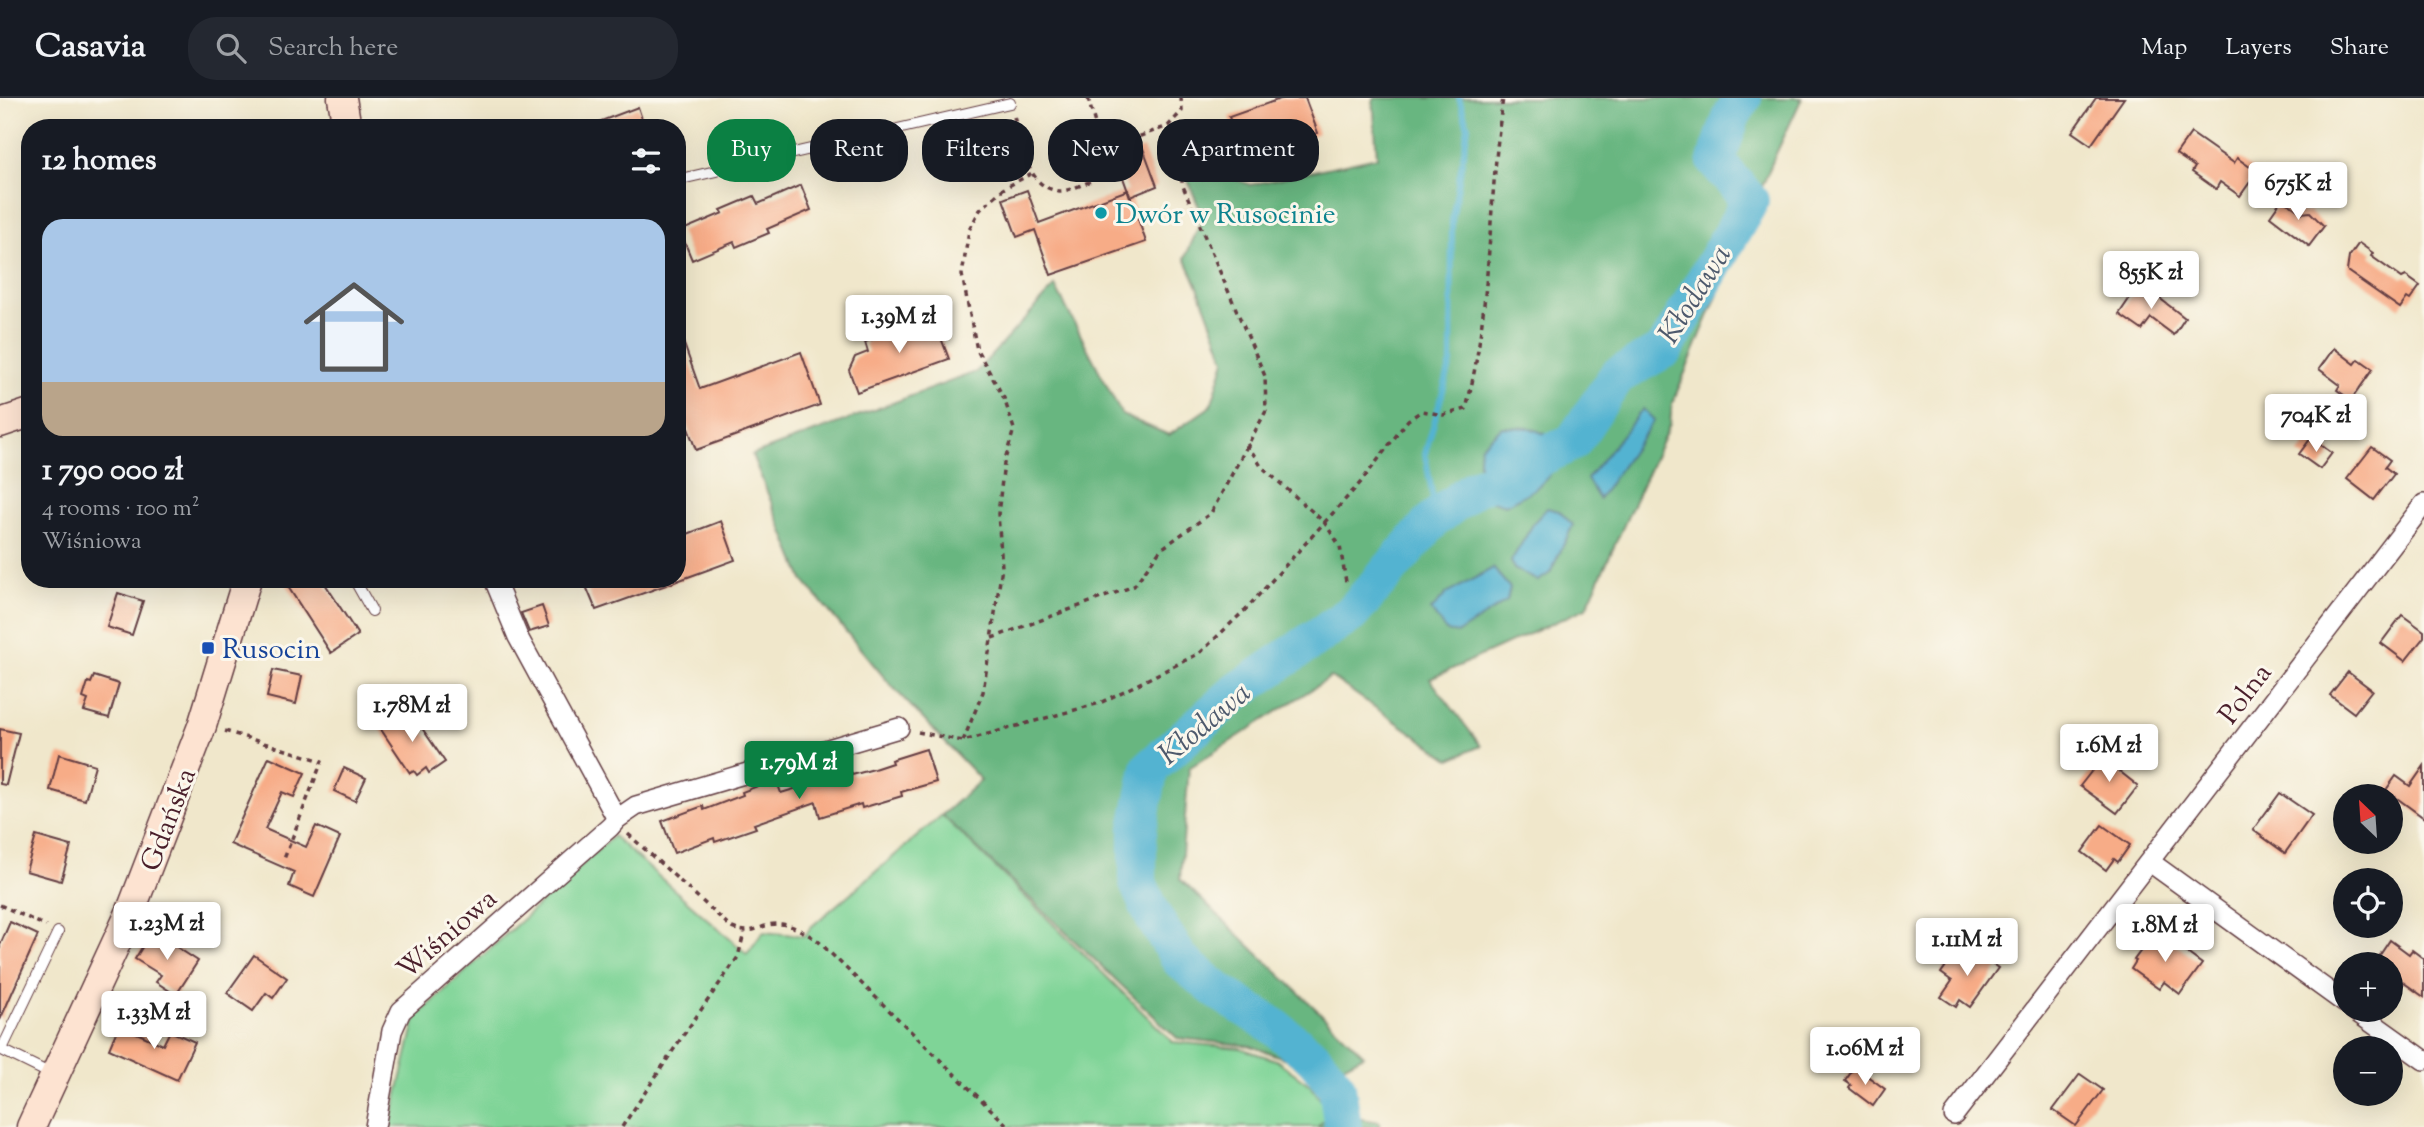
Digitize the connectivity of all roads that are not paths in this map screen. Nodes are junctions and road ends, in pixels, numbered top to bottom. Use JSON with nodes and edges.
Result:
{"nodes":[{"id":1,"x":341,"y":98,"type":"edge"},
{"id":2,"x":1010,"y":103,"type":"road end"},
{"id":3,"x":339,"y":119,"type":"edge"},
{"id":4,"x":345,"y":119,"type":"edge"},
{"id":5,"x":686,"y":178,"type":"edge"},
{"id":6,"x":21,"y":416,"type":"edge"},
{"id":7,"x":0,"y":423,"type":"edge"},
{"id":8,"x":2424,"y":504,"type":"edge"},
{"id":9,"x":244,"y":588,"type":"edge"},
{"id":10,"x":359,"y":588,"type":"edge"},
{"id":11,"x":498,"y":588,"type":"edge"},
{"id":12,"x":372,"y":611,"type":"dead end"},
{"id":13,"x":899,"y":728,"type":"road end"},
{"id":14,"x":617,"y":818,"type":"junction"},
{"id":15,"x":2150,"y":862,"type":"junction"},
{"id":16,"x":58,"y":932,"type":"road end"},
{"id":17,"x":2333,"y":994,"type":"edge"},
{"id":18,"x":2371,"y":1022,"type":"edge"},
{"id":19,"x":1,"y":1049,"type":"edge"},
{"id":20,"x":2424,"y":1060,"type":"edge"},
{"id":21,"x":55,"y":1076,"type":"junction"},
{"id":22,"x":1954,"y":1115,"type":"dead end"},
{"id":23,"x":31,"y":1127,"type":"edge"},
{"id":24,"x":375,"y":1127,"type":"edge"}],
"edges":[{"from":1,"to":3,"type":"street"},
{"from":1,"to":4,"type":"street"},
{"from":2,"to":5,"type":"lane"},
{"from":6,"to":7,"type":"street"},
{"from":8,"to":15,"type":"street","name":"Polna"},
{"from":9,"to":21,"type":"street","name":"Gdańska"},
{"from":10,"to":12,"type":"lane"},
{"from":11,"to":14,"type":"street"},
{"from":13,"to":14,"type":"street","name":"Wiśniowa"},
{"from":14,"to":24,"type":"street","name":"Wiśniowa"},
{"from":15,"to":17,"type":"street"},
{"from":15,"to":22,"type":"street","name":"Polna"},
{"from":16,"to":19,"type":"lane"},
{"from":18,"to":20,"type":"street"},
{"from":19,"to":21,"type":"lane"},
{"from":21,"to":23,"type":"street","name":"Gdańska"}]}
